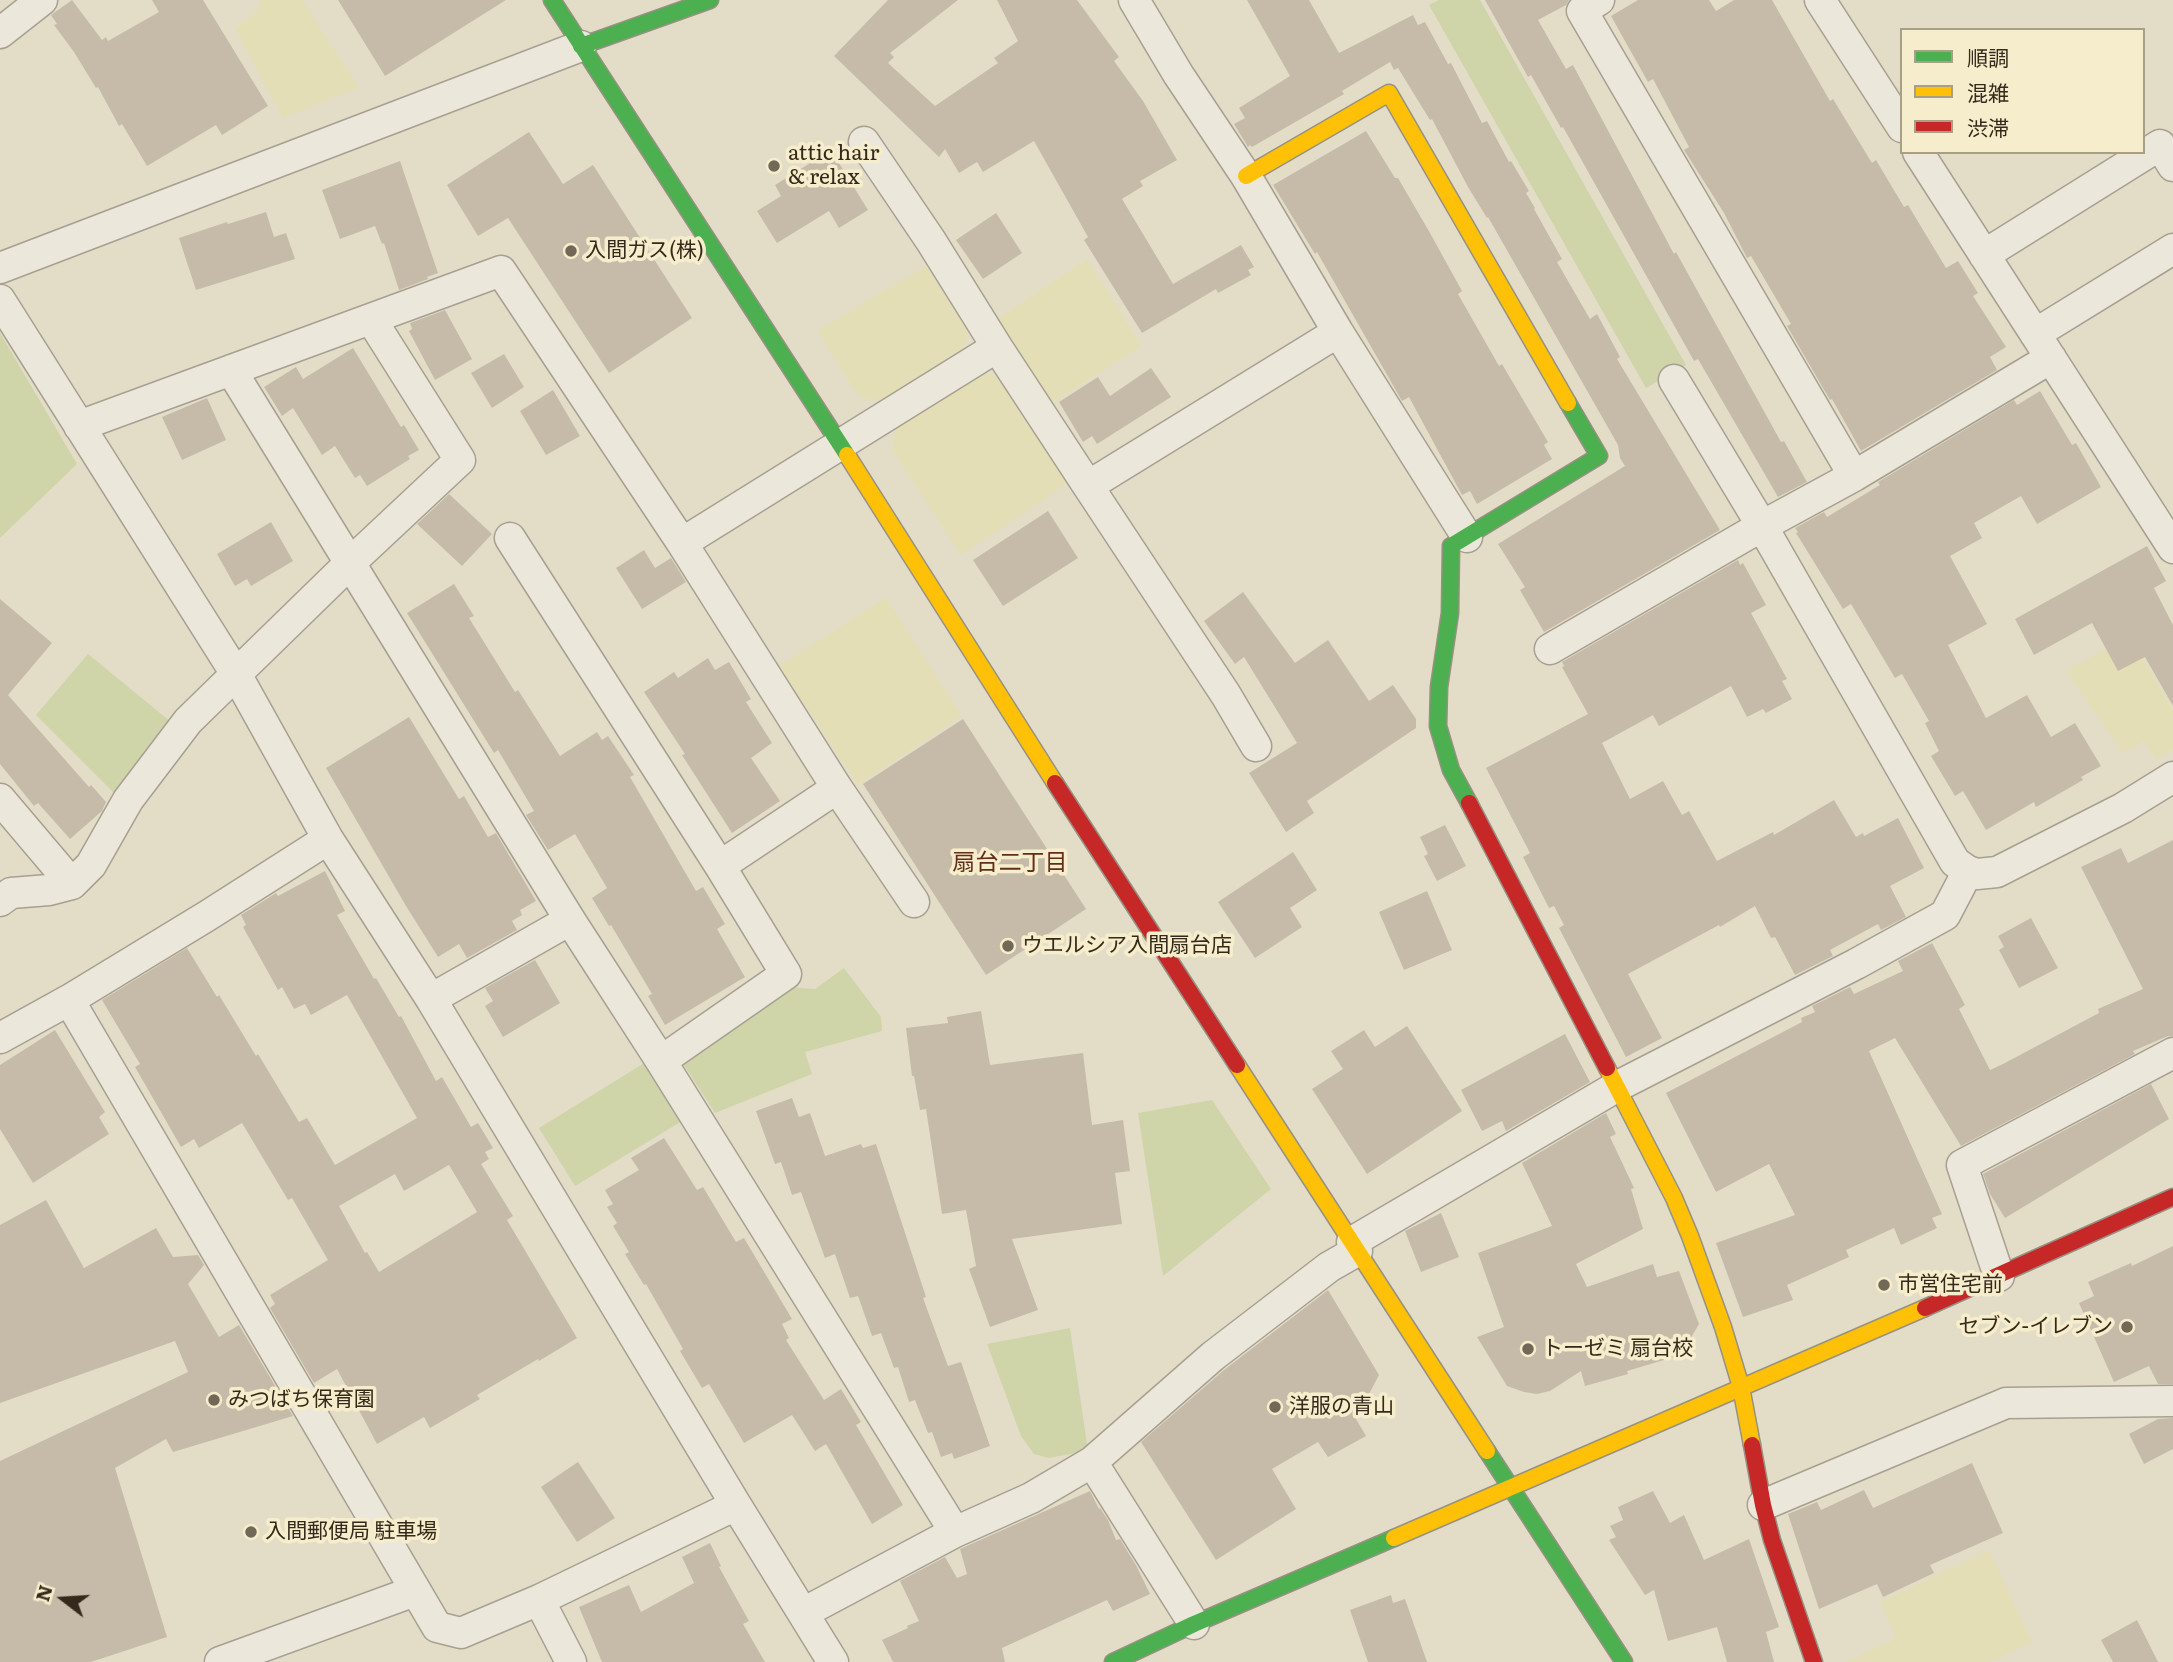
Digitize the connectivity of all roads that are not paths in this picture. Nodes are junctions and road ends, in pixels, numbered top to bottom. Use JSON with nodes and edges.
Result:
{"nodes":[{"id":1,"x":42,"y":0,"type":"edge"},
{"id":2,"x":552,"y":0,"type":"edge"},
{"id":3,"x":710,"y":0,"type":"edge"},
{"id":4,"x":1134,"y":0,"type":"edge"},
{"id":5,"x":1600,"y":0,"type":"edge"},
{"id":6,"x":1820,"y":0,"type":"edge"},
{"id":7,"x":0,"y":33,"type":"edge"},
{"id":8,"x":581,"y":46,"type":"junction"},
{"id":9,"x":1900,"y":124,"type":"edge"},
{"id":10,"x":864,"y":142,"type":"dead end"},
{"id":11,"x":1919,"y":154,"type":"edge"},
{"id":12,"x":2173,"y":166,"type":"edge"},
{"id":13,"x":1246,"y":176,"type":"junction"},
{"id":14,"x":2173,"y":249,"type":"edge"},
{"id":15,"x":1984,"y":255,"type":"junction"},
{"id":16,"x":0,"y":268,"type":"edge"},
{"id":17,"x":0,"y":299,"type":"edge"},
{"id":18,"x":371,"y":319,"type":"junction"},
{"id":19,"x":1338,"y":332,"type":"junction"},
{"id":20,"x":2043,"y":346,"type":"junction"},
{"id":21,"x":997,"y":347,"type":"junction"},
{"id":22,"x":231,"y":370,"type":"junction"},
{"id":23,"x":1674,"y":380,"type":"dead end"},
{"id":24,"x":79,"y":426,"type":"junction"},
{"id":25,"x":841,"y":445,"type":"junction"},
{"id":26,"x":1854,"y":475,"type":"junction"},
{"id":27,"x":1088,"y":486,"type":"junction"},
{"id":28,"x":1762,"y":526,"type":"junction"},
{"id":29,"x":1467,"y":537,"type":"junction"},
{"id":30,"x":510,"y":538,"type":"dead end"},
{"id":31,"x":682,"y":543,"type":"junction"},
{"id":32,"x":2173,"y":548,"type":"edge"},
{"id":33,"x":350,"y":563,"type":"junction"},
{"id":34,"x":1550,"y":649,"type":"dead end"},
{"id":35,"x":236,"y":674,"type":"junction"},
{"id":36,"x":1256,"y":746,"type":"dead end"},
{"id":37,"x":2173,"y":778,"type":"edge"},
{"id":38,"x":837,"y":788,"type":"junction"},
{"id":39,"x":0,"y":799,"type":"edge"},
{"id":40,"x":328,"y":839,"type":"junction"},
{"id":41,"x":720,"y":866,"type":"junction"},
{"id":42,"x":1968,"y":871,"type":"junction"},
{"id":43,"x":72,"y":884,"type":"junction"},
{"id":44,"x":0,"y":901,"type":"edge"},
{"id":45,"x":914,"y":902,"type":"dead end"},
{"id":46,"x":569,"y":920,"type":"junction"},
{"id":47,"x":431,"y":999,"type":"junction"},
{"id":48,"x":69,"y":1000,"type":"junction"},
{"id":49,"x":0,"y":1038,"type":"edge"},
{"id":50,"x":2173,"y":1053,"type":"edge"},
{"id":51,"x":661,"y":1061,"type":"junction"},
{"id":52,"x":1616,"y":1087,"type":"junction"},
{"id":53,"x":2173,"y":1197,"type":"edge"},
{"id":54,"x":1354,"y":1246,"type":"junction"},
{"id":55,"x":1999,"y":1276,"type":"junction"},
{"id":56,"x":1741,"y":1387,"type":"junction"},
{"id":57,"x":2173,"y":1401,"type":"edge"},
{"id":58,"x":1092,"y":1462,"type":"junction"},
{"id":59,"x":1511,"y":1488,"type":"junction"},
{"id":60,"x":736,"y":1505,"type":"junction"},
{"id":61,"x":1763,"y":1505,"type":"junction"},
{"id":62,"x":956,"y":1532,"type":"junction"},
{"id":63,"x":415,"y":1591,"type":"junction"},
{"id":64,"x":539,"y":1600,"type":"junction"},
{"id":65,"x":803,"y":1613,"type":"junction"},
{"id":66,"x":1194,"y":1624,"type":"junction"},
{"id":67,"x":220,"y":1662,"type":"edge"},
{"id":68,"x":570,"y":1662,"type":"edge"},
{"id":69,"x":833,"y":1662,"type":"edge"},
{"id":70,"x":1112,"y":1662,"type":"edge"},
{"id":71,"x":1624,"y":1662,"type":"edge"},
{"id":72,"x":1814,"y":1662,"type":"edge"}],
"edges":[{"from":1,"to":7,"type":"street"},
{"from":2,"to":8,"type":"street"},
{"from":3,"to":8,"type":"street"},
{"from":4,"to":13,"type":"street"},
{"from":5,"to":26,"type":"street"},
{"from":6,"to":9,"type":"street"},
{"from":8,"to":16,"type":"street"},
{"from":8,"to":25,"type":"street"},
{"from":10,"to":21,"type":"street"},
{"from":11,"to":15,"type":"street"},
{"from":12,"to":15,"type":"street"},
{"from":13,"to":19,"type":"street"},
{"from":13,"to":29,"type":"street"},
{"from":14,"to":20,"type":"street"},
{"from":15,"to":20,"type":"street"},
{"from":17,"to":24,"type":"street"},
{"from":18,"to":22,"type":"street"},
{"from":18,"to":31,"type":"street"},
{"from":18,"to":33,"type":"street"},
{"from":19,"to":27,"type":"street"},
{"from":19,"to":29,"type":"street"},
{"from":20,"to":26,"type":"street"},
{"from":20,"to":32,"type":"street"},
{"from":21,"to":25,"type":"street"},
{"from":21,"to":27,"type":"street"},
{"from":22,"to":24,"type":"street"},
{"from":22,"to":33,"type":"street"},
{"from":23,"to":28,"type":"street"},
{"from":24,"to":35,"type":"street"},
{"from":25,"to":31,"type":"street"},
{"from":25,"to":54,"type":"street"},
{"from":26,"to":28,"type":"street"},
{"from":27,"to":36,"type":"street"},
{"from":28,"to":34,"type":"street"},
{"from":28,"to":42,"type":"street"},
{"from":29,"to":52,"type":"street"},
{"from":30,"to":41,"type":"street"},
{"from":31,"to":38,"type":"street"},
{"from":33,"to":35,"type":"street"},
{"from":33,"to":46,"type":"street"},
{"from":35,"to":40,"type":"street"},
{"from":35,"to":43,"type":"street"},
{"from":37,"to":42,"type":"street"},
{"from":38,"to":41,"type":"street"},
{"from":38,"to":45,"type":"street"},
{"from":39,"to":43,"type":"street"},
{"from":40,"to":47,"type":"street"},
{"from":40,"to":48,"type":"street"},
{"from":41,"to":51,"type":"street"},
{"from":42,"to":52,"type":"street"},
{"from":43,"to":44,"type":"street"},
{"from":46,"to":47,"type":"street"},
{"from":46,"to":51,"type":"street"},
{"from":47,"to":60,"type":"street"},
{"from":48,"to":49,"type":"street"},
{"from":48,"to":63,"type":"street"},
{"from":50,"to":55,"type":"street"},
{"from":51,"to":62,"type":"street"},
{"from":52,"to":54,"type":"street"},
{"from":52,"to":56,"type":"street"},
{"from":53,"to":55,"type":"street"},
{"from":54,"to":58,"type":"street"},
{"from":54,"to":59,"type":"street"},
{"from":55,"to":56,"type":"street"},
{"from":56,"to":59,"type":"street"},
{"from":56,"to":61,"type":"street"},
{"from":57,"to":61,"type":"street"},
{"from":58,"to":62,"type":"street"},
{"from":58,"to":66,"type":"street"},
{"from":59,"to":66,"type":"street"},
{"from":59,"to":71,"type":"street"},
{"from":60,"to":64,"type":"street"},
{"from":60,"to":65,"type":"street"},
{"from":61,"to":72,"type":"street"},
{"from":62,"to":65,"type":"street"},
{"from":63,"to":64,"type":"street"},
{"from":63,"to":67,"type":"street"},
{"from":64,"to":68,"type":"street"},
{"from":65,"to":69,"type":"street"},
{"from":66,"to":70,"type":"street"}]}
